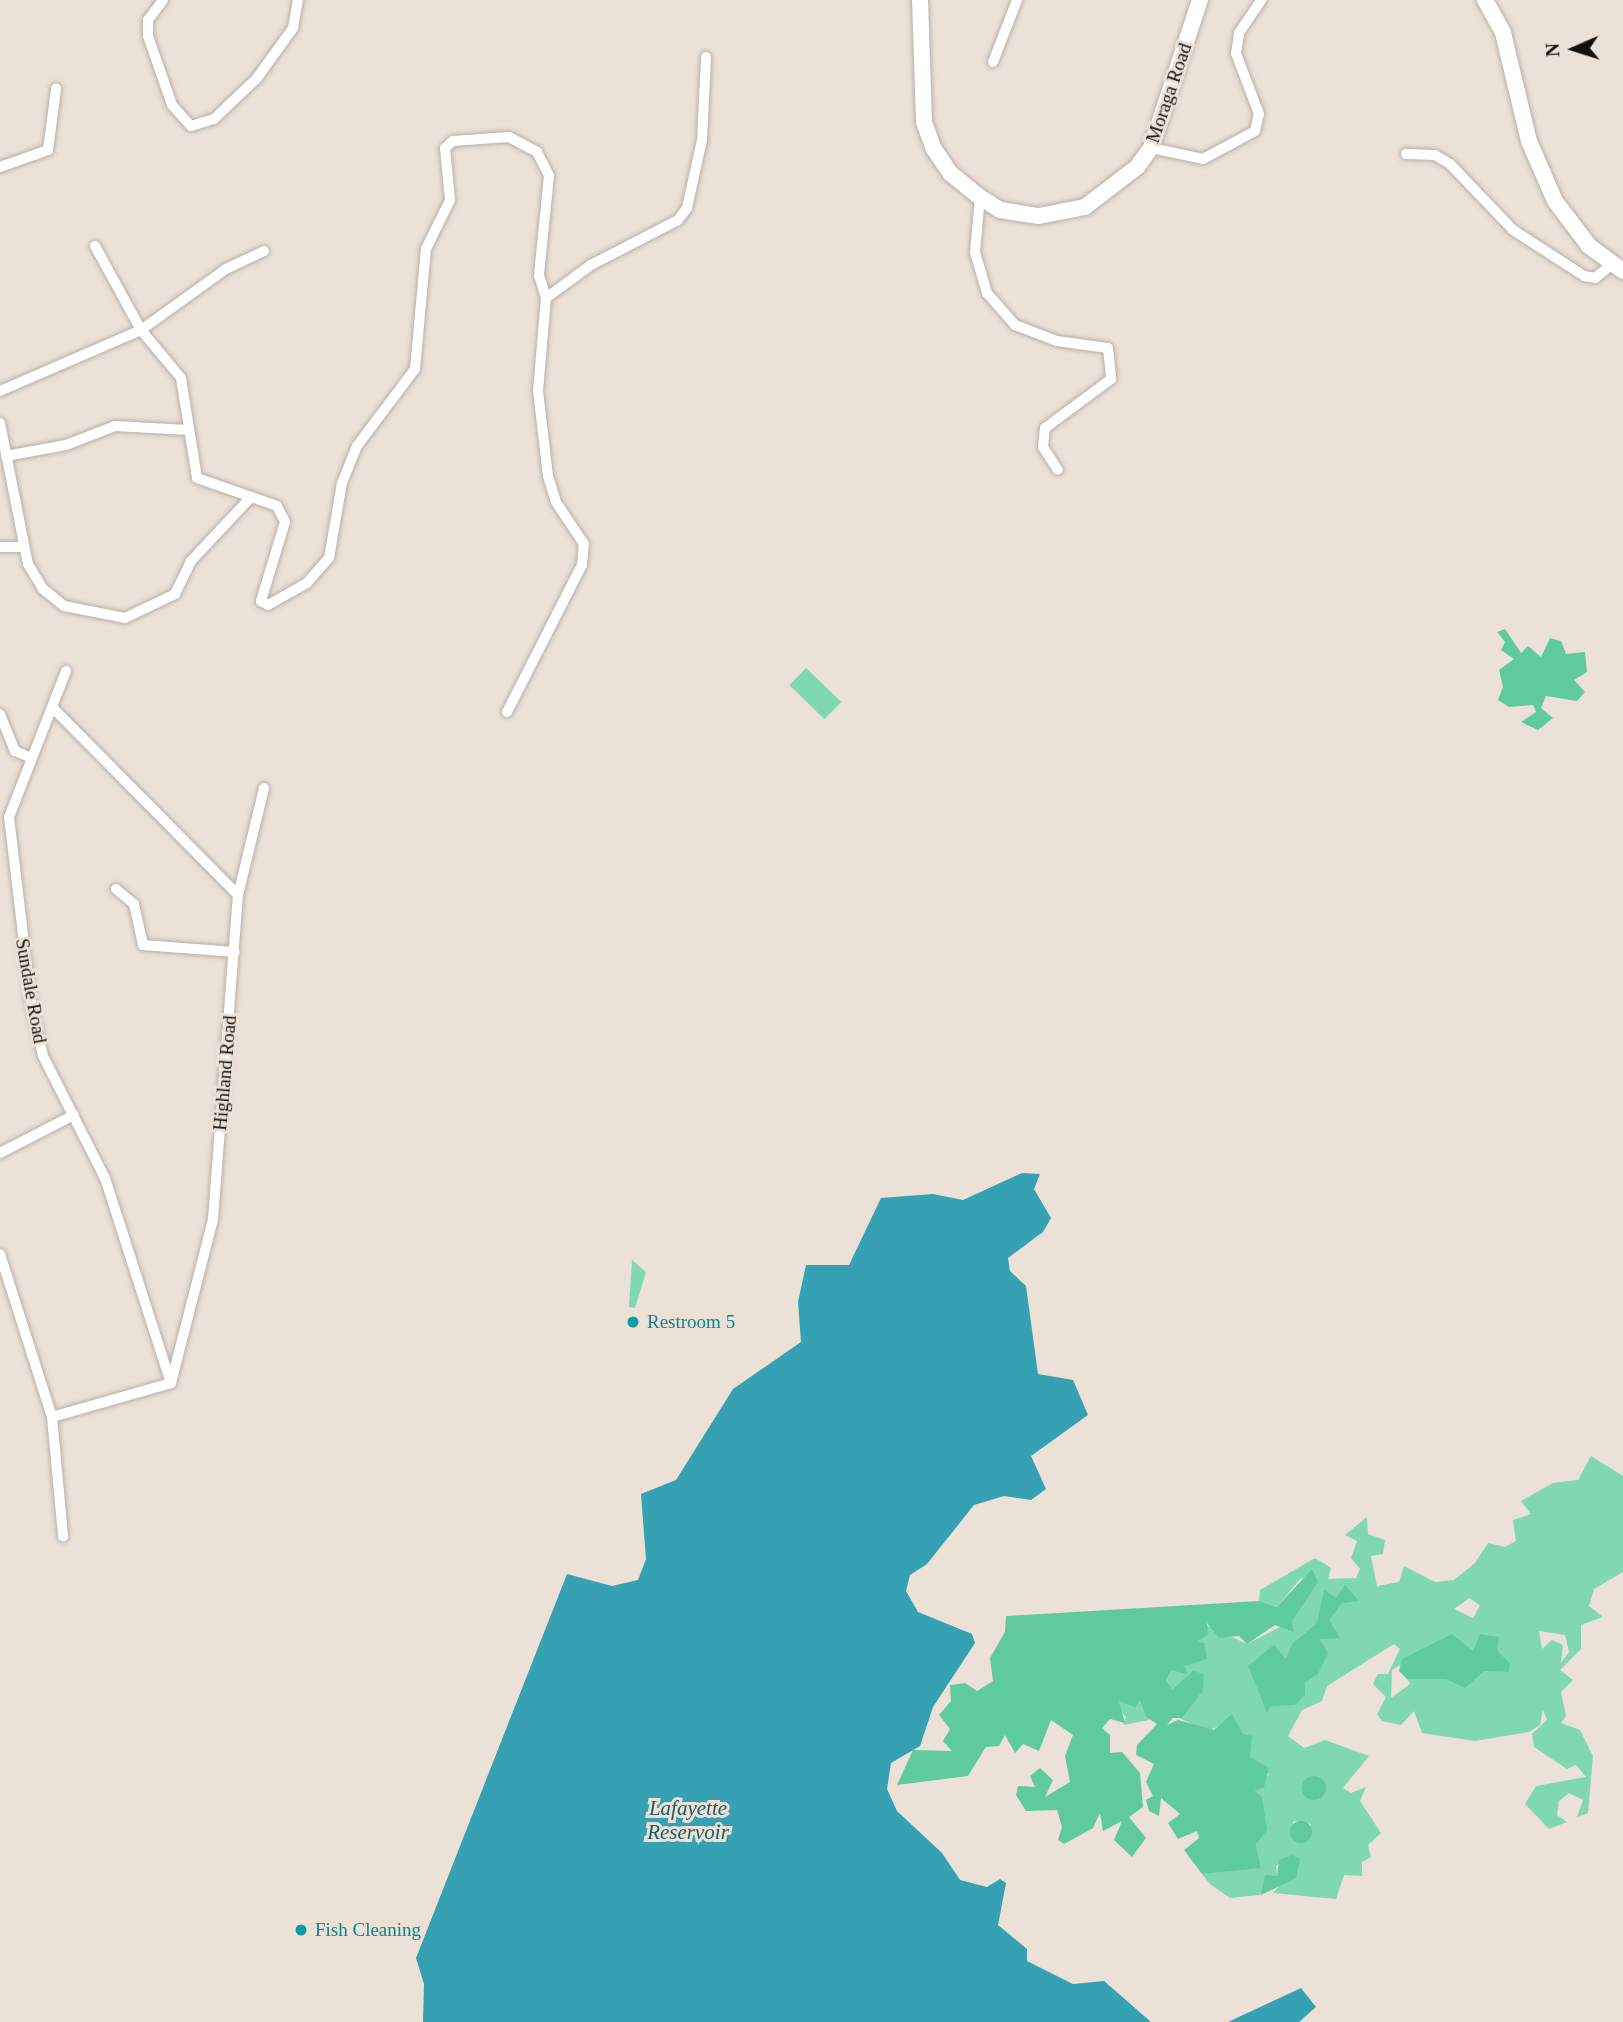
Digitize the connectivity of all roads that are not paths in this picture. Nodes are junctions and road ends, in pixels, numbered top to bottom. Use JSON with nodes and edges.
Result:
{"nodes":[{"id":1,"x":163,"y":0,"type":"edge"},
{"id":2,"x":298,"y":0,"type":"edge"},
{"id":3,"x":920,"y":0,"type":"edge"},
{"id":4,"x":1017,"y":0,"type":"edge"},
{"id":5,"x":1200,"y":0,"type":"edge"},
{"id":6,"x":1261,"y":0,"type":"edge"},
{"id":7,"x":1485,"y":0,"type":"edge"},
{"id":8,"x":705,"y":57,"type":"dead end"},
{"id":9,"x":993,"y":62,"type":"dead end"},
{"id":10,"x":56,"y":89,"type":"dead end"},
{"id":11,"x":1151,"y":148,"type":"junction"},
{"id":12,"x":1406,"y":154,"type":"dead end"},
{"id":13,"x":0,"y":167,"type":"edge"},
{"id":14,"x":981,"y":198,"type":"junction"},
{"id":15,"x":95,"y":246,"type":"dead end"},
{"id":16,"x":264,"y":251,"type":"dead end"},
{"id":17,"x":1617,"y":268,"type":"edge"},
{"id":18,"x":546,"y":298,"type":"junction"},
{"id":19,"x":141,"y":330,"type":"junction"},
{"id":20,"x":0,"y":391,"type":"edge"},
{"id":21,"x":0,"y":424,"type":"edge"},
{"id":22,"x":188,"y":430,"type":"junction"},
{"id":23,"x":6,"y":456,"type":"junction"},
{"id":24,"x":1058,"y":470,"type":"dead end"},
{"id":25,"x":251,"y":496,"type":"junction"},
{"id":26,"x":0,"y":547,"type":"edge"},
{"id":27,"x":24,"y":547,"type":"junction"},
{"id":28,"x":66,"y":671,"type":"dead end"},
{"id":29,"x":54,"y":709,"type":"junction"},
{"id":30,"x":507,"y":712,"type":"dead end"},
{"id":31,"x":0,"y":714,"type":"edge"},
{"id":32,"x":29,"y":757,"type":"junction"},
{"id":33,"x":264,"y":788,"type":"dead end"},
{"id":34,"x":116,"y":889,"type":"dead end"},
{"id":35,"x":238,"y":895,"type":"junction"},
{"id":36,"x":234,"y":952,"type":"junction"},
{"id":37,"x":74,"y":1115,"type":"junction"},
{"id":38,"x":0,"y":1153,"type":"edge"},
{"id":39,"x":0,"y":1254,"type":"edge"},
{"id":40,"x":171,"y":1383,"type":"junction"},
{"id":41,"x":52,"y":1417,"type":"junction"},
{"id":42,"x":63,"y":1536,"type":"dead end"}],
"edges":[{"from":1,"to":2,"type":"street"},
{"from":3,"to":14,"type":"main road","name":"Moraga Road"},
{"from":4,"to":9,"type":"street"},
{"from":5,"to":11,"type":"main road","name":"Moraga Road"},
{"from":6,"to":11,"type":"street"},
{"from":7,"to":17,"type":"main road"},
{"from":8,"to":18,"type":"street"},
{"from":10,"to":13,"type":"street"},
{"from":11,"to":14,"type":"main road","name":"Moraga Road"},
{"from":12,"to":17,"type":"street"},
{"from":14,"to":24,"type":"street"},
{"from":15,"to":19,"type":"street"},
{"from":16,"to":19,"type":"street"},
{"from":18,"to":25,"type":"street"},
{"from":18,"to":30,"type":"street"},
{"from":19,"to":20,"type":"street"},
{"from":19,"to":22,"type":"street"},
{"from":21,"to":23,"type":"street"},
{"from":22,"to":23,"type":"street"},
{"from":22,"to":25,"type":"street"},
{"from":23,"to":27,"type":"street"},
{"from":25,"to":27,"type":"street"},
{"from":26,"to":27,"type":"street"},
{"from":28,"to":29,"type":"street","name":"Sundale Road"},
{"from":29,"to":32,"type":"street","name":"Sundale Road"},
{"from":29,"to":35,"type":"street"},
{"from":31,"to":32,"type":"street"},
{"from":32,"to":37,"type":"street","name":"Sundale Road"},
{"from":33,"to":35,"type":"street","name":"Highland Road"},
{"from":34,"to":36,"type":"street"},
{"from":35,"to":36,"type":"street","name":"Highland Road"},
{"from":36,"to":40,"type":"street","name":"Highland Road"},
{"from":37,"to":38,"type":"street"},
{"from":37,"to":40,"type":"street","name":"Sundale Road"},
{"from":39,"to":41,"type":"street"},
{"from":40,"to":41,"type":"street"},
{"from":41,"to":42,"type":"street"}]}
